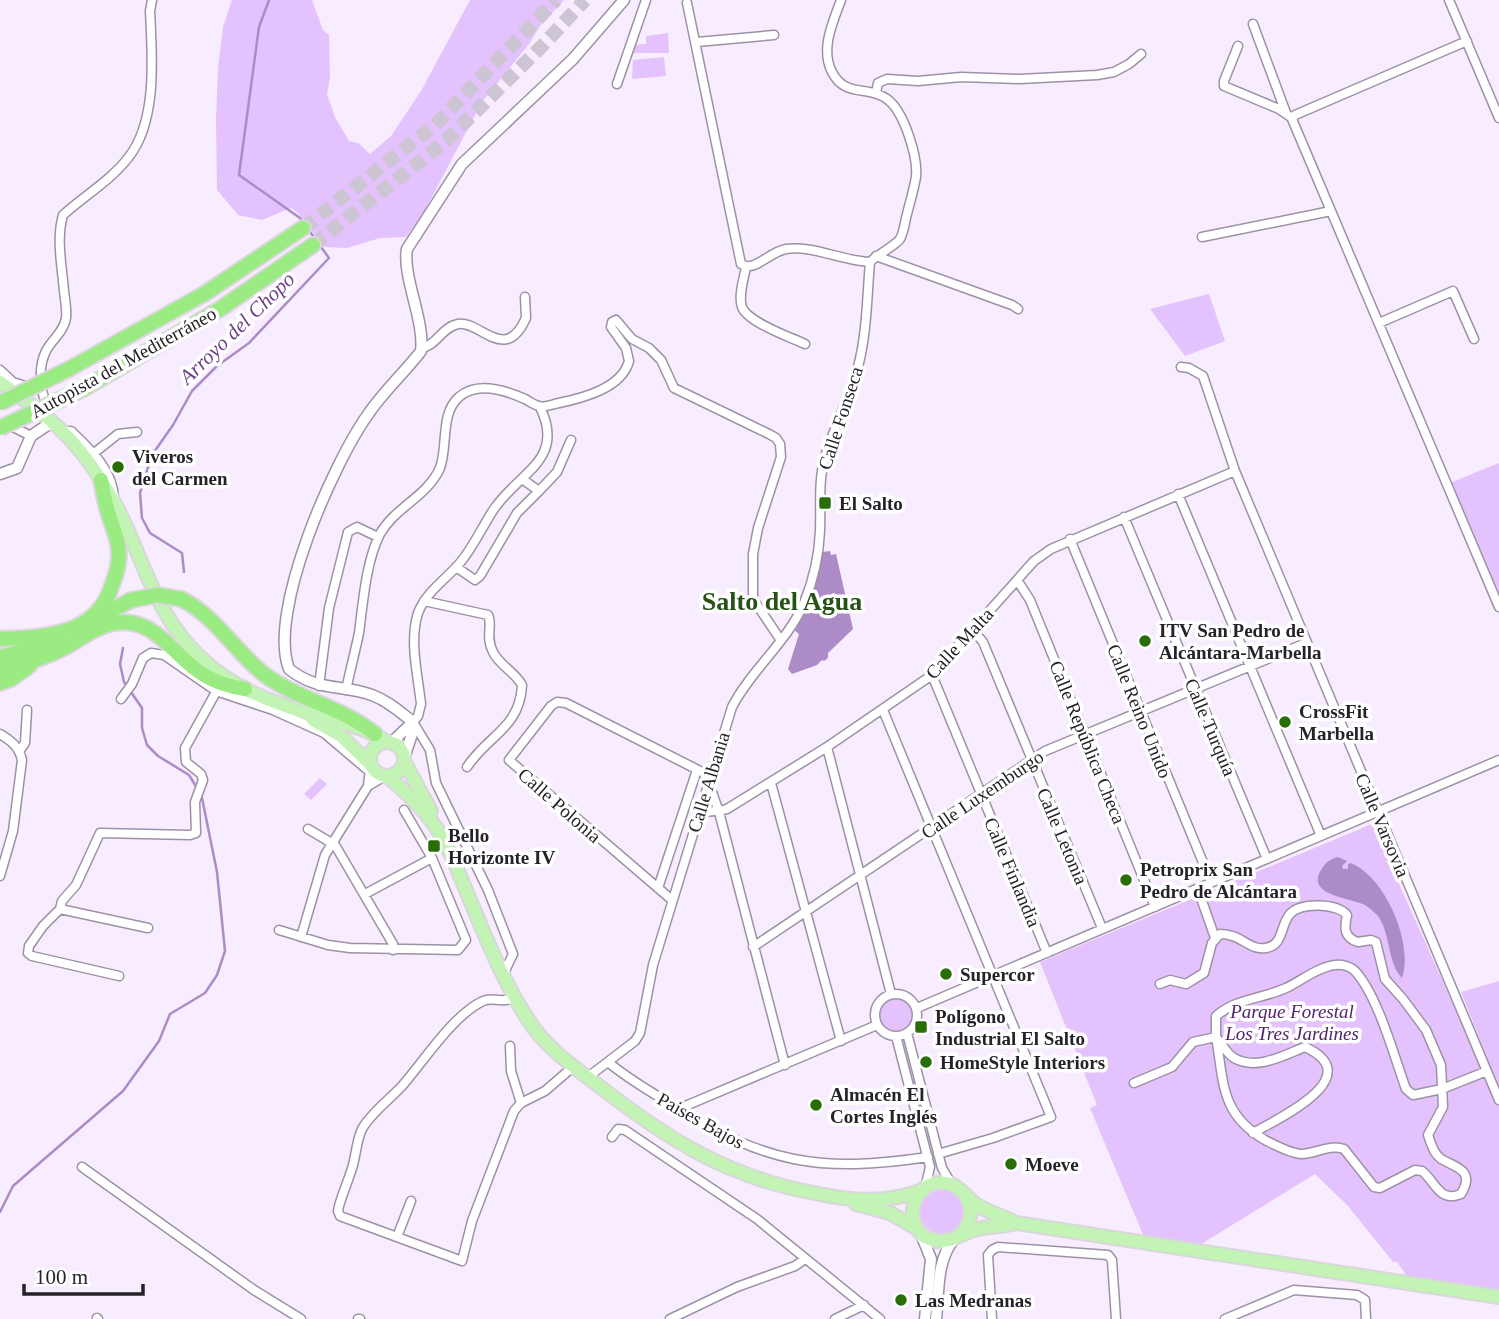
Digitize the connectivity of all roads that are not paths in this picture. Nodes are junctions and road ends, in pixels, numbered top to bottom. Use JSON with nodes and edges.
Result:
{"nodes":[{"id":1,"x":152,"y":0,"type":"edge"},
{"id":2,"x":624,"y":0,"type":"edge"},
{"id":3,"x":646,"y":0,"type":"edge"},
{"id":4,"x":841,"y":0,"type":"edge"},
{"id":5,"x":1450,"y":0,"type":"edge"},
{"id":6,"x":687,"y":4,"type":"dead end"},
{"id":7,"x":1253,"y":24,"type":"dead end"},
{"id":8,"x":774,"y":35,"type":"dead end"},
{"id":9,"x":1467,"y":41,"type":"junction"},
{"id":10,"x":697,"y":42,"type":"junction"},
{"id":11,"x":1238,"y":46,"type":"dead end"},
{"id":12,"x":1141,"y":54,"type":"dead end"},
{"id":13,"x":617,"y":84,"type":"dead end"},
{"id":14,"x":876,"y":93,"type":"junction"},
{"id":15,"x":1289,"y":115,"type":"junction"},
{"id":16,"x":1499,"y":118,"type":"edge"},
{"id":17,"x":1331,"y":211,"type":"junction"},
{"id":18,"x":303,"y":228,"type":"tunnel mouth"},
{"id":19,"x":1202,"y":237,"type":"dead end"},
{"id":20,"x":313,"y":245,"type":"tunnel mouth"},
{"id":21,"x":873,"y":259,"type":"junction"},
{"id":22,"x":746,"y":267,"type":"junction"},
{"id":23,"x":524,"y":297,"type":"dead end"},
{"id":24,"x":1018,"y":309,"type":"dead end"},
{"id":25,"x":1379,"y":323,"type":"junction"},
{"id":26,"x":1474,"y":339,"type":"dead end"},
{"id":27,"x":805,"y":345,"type":"dead end"},
{"id":28,"x":422,"y":348,"type":"junction"},
{"id":29,"x":1181,"y":367,"type":"dead end"},
{"id":30,"x":0,"y":370,"type":"edge"},
{"id":31,"x":0,"y":382,"type":"edge"},
{"id":32,"x":42,"y":388,"type":"junction"},
{"id":33,"x":0,"y":403,"type":"edge"},
{"id":34,"x":540,"y":407,"type":"junction"},
{"id":35,"x":0,"y":421,"type":"edge"},
{"id":36,"x":56,"y":426,"type":"junction"},
{"id":37,"x":0,"y":428,"type":"edge"},
{"id":38,"x":137,"y":432,"type":"dead end"},
{"id":39,"x":31,"y":436,"type":"junction"},
{"id":40,"x":571,"y":440,"type":"dead end"},
{"id":41,"x":93,"y":454,"type":"junction"},
{"id":42,"x":1235,"y":471,"type":"junction"},
{"id":43,"x":0,"y":474,"type":"edge"},
{"id":44,"x":522,"y":479,"type":"junction"},
{"id":45,"x":101,"y":480,"type":"junction"},
{"id":46,"x":820,"y":482,"type":"joint"},
{"id":47,"x":539,"y":491,"type":"junction"},
{"id":48,"x":1178,"y":494,"type":"junction"},
{"id":49,"x":114,"y":501,"type":"junction"},
{"id":50,"x":1124,"y":517,"type":"junction"},
{"id":51,"x":378,"y":537,"type":"junction"},
{"id":52,"x":1070,"y":539,"type":"junction"},
{"id":53,"x":456,"y":567,"type":"junction"},
{"id":54,"x":1017,"y":580,"type":"junction"},
{"id":55,"x":424,"y":601,"type":"junction"},
{"id":56,"x":1499,"y":607,"type":"edge"},
{"id":57,"x":84,"y":626,"type":"junction"},
{"id":58,"x":973,"y":630,"type":"junction"},
{"id":59,"x":780,"y":639,"type":"junction"},
{"id":60,"x":1306,"y":643,"type":"junction"},
{"id":61,"x":2,"y":646,"type":"edge"},
{"id":62,"x":34,"y":655,"type":"junction"},
{"id":63,"x":1251,"y":666,"type":"junction"},
{"id":64,"x":0,"y":671,"type":"edge"},
{"id":65,"x":932,"y":675,"type":"junction"},
{"id":66,"x":0,"y":683,"type":"edge"},
{"id":67,"x":319,"y":686,"type":"junction"},
{"id":68,"x":219,"y":687,"type":"junction"},
{"id":69,"x":245,"y":689,"type":"junction"},
{"id":70,"x":1195,"y":689,"type":"junction"},
{"id":71,"x":346,"y":690,"type":"junction"},
{"id":72,"x":121,"y":699,"type":"dead end"},
{"id":73,"x":27,"y":710,"type":"dead end"},
{"id":74,"x":883,"y":710,"type":"junction"},
{"id":75,"x":298,"y":711,"type":"junction"},
{"id":76,"x":1140,"y":712,"type":"junction"},
{"id":77,"x":413,"y":722,"type":"junction"},
{"id":78,"x":0,"y":734,"type":"edge"},
{"id":79,"x":1085,"y":735,"type":"junction"},
{"id":80,"x":384,"y":740,"type":"junction"},
{"id":81,"x":827,"y":747,"type":"junction"},
{"id":82,"x":20,"y":750,"type":"junction"},
{"id":83,"x":404,"y":760,"type":"junction"},
{"id":84,"x":1031,"y":760,"type":"junction"},
{"id":85,"x":1499,"y":760,"type":"edge"},
{"id":86,"x":370,"y":767,"type":"junction"},
{"id":87,"x":467,"y":767,"type":"dead end"},
{"id":88,"x":697,"y":770,"type":"junction"},
{"id":89,"x":386,"y":776,"type":"junction"},
{"id":90,"x":710,"y":776,"type":"junction"},
{"id":91,"x":771,"y":783,"type":"junction"},
{"id":92,"x":368,"y":786,"type":"junction"},
{"id":93,"x":980,"y":794,"type":"junction"},
{"id":94,"x":404,"y":810,"type":"dead end"},
{"id":95,"x":1378,"y":811,"type":"junction"},
{"id":96,"x":719,"y":812,"type":"junction"},
{"id":97,"x":699,"y":814,"type":"junction"},
{"id":98,"x":437,"y":828,"type":"junction"},
{"id":99,"x":308,"y":829,"type":"dead end"},
{"id":100,"x":931,"y":829,"type":"junction"},
{"id":101,"x":1321,"y":836,"type":"junction"},
{"id":102,"x":331,"y":843,"type":"junction"},
{"id":103,"x":432,"y":858,"type":"junction"},
{"id":104,"x":1267,"y":859,"type":"junction"},
{"id":105,"x":861,"y":874,"type":"junction"},
{"id":106,"x":0,"y":876,"type":"edge"},
{"id":107,"x":1211,"y":882,"type":"junction"},
{"id":108,"x":658,"y":888,"type":"junction"},
{"id":109,"x":365,"y":894,"type":"junction"},
{"id":110,"x":1201,"y":898,"type":"dead end"},
{"id":111,"x":672,"y":900,"type":"junction"},
{"id":112,"x":1155,"y":907,"type":"junction"},
{"id":113,"x":60,"y":909,"type":"junction"},
{"id":114,"x":806,"y":912,"type":"junction"},
{"id":115,"x":148,"y":928,"type":"dead end"},
{"id":116,"x":1102,"y":928,"type":"junction"},
{"id":117,"x":279,"y":930,"type":"dead end"},
{"id":118,"x":301,"y":937,"type":"junction"},
{"id":119,"x":1215,"y":938,"type":"junction"},
{"id":120,"x":753,"y":947,"type":"junction"},
{"id":121,"x":393,"y":950,"type":"junction"},
{"id":122,"x":1046,"y":953,"type":"junction"},
{"id":123,"x":503,"y":975,"type":"junction"},
{"id":124,"x":119,"y":976,"type":"dead end"},
{"id":125,"x":992,"y":976,"type":"junction"},
{"id":126,"x":1160,"y":984,"type":"dead end"},
{"id":127,"x":891,"y":994,"type":"junction"},
{"id":128,"x":514,"y":998,"type":"junction"},
{"id":129,"x":917,"y":1008,"type":"junction"},
{"id":130,"x":877,"y":1025,"type":"junction"},
{"id":131,"x":907,"y":1033,"type":"junction"},
{"id":132,"x":896,"y":1036,"type":"junction"},
{"id":133,"x":1216,"y":1037,"type":"junction"},
{"id":134,"x":841,"y":1041,"type":"junction"},
{"id":135,"x":510,"y":1046,"type":"dead end"},
{"id":136,"x":608,"y":1062,"type":"junction"},
{"id":137,"x":785,"y":1065,"type":"junction"},
{"id":138,"x":574,"y":1066,"type":"junction"},
{"id":139,"x":1487,"y":1071,"type":"junction"},
{"id":140,"x":588,"y":1077,"type":"junction"},
{"id":141,"x":1134,"y":1083,"type":"dead end"},
{"id":142,"x":1442,"y":1089,"type":"junction"},
{"id":143,"x":1499,"y":1100,"type":"edge"},
{"id":144,"x":521,"y":1102,"type":"junction"},
{"id":145,"x":681,"y":1111,"type":"junction"},
{"id":146,"x":1253,"y":1133,"type":"junction"},
{"id":147,"x":612,"y":1138,"type":"dead end"},
{"id":148,"x":938,"y":1154,"type":"junction"},
{"id":149,"x":928,"y":1157,"type":"junction"},
{"id":150,"x":82,"y":1167,"type":"dead end"},
{"id":151,"x":952,"y":1185,"type":"junction"},
{"id":152,"x":924,"y":1189,"type":"junction"},
{"id":153,"x":966,"y":1196,"type":"junction"},
{"id":154,"x":851,"y":1200,"type":"junction"},
{"id":155,"x":411,"y":1201,"type":"dead end"},
{"id":156,"x":1016,"y":1223,"type":"junction"},
{"id":157,"x":919,"y":1231,"type":"junction"},
{"id":158,"x":397,"y":1237,"type":"junction"},
{"id":159,"x":958,"y":1237,"type":"junction"},
{"id":160,"x":805,"y":1259,"type":"junction"},
{"id":161,"x":1499,"y":1297,"type":"edge"},
{"id":162,"x":864,"y":1306,"type":"junction"},
{"id":163,"x":301,"y":1319,"type":"edge"},
{"id":164,"x":670,"y":1319,"type":"edge"},
{"id":165,"x":835,"y":1319,"type":"edge"},
{"id":166,"x":880,"y":1319,"type":"edge"},
{"id":167,"x":925,"y":1319,"type":"edge"},
{"id":168,"x":936,"y":1319,"type":"edge"},
{"id":169,"x":992,"y":1319,"type":"edge"},
{"id":170,"x":1116,"y":1319,"type":"edge"},
{"id":171,"x":1225,"y":1319,"type":"edge"},
{"id":172,"x":1366,"y":1319,"type":"edge"}],
"edges":[{"from":1,"to":32,"type":"street"},
{"from":2,"to":28,"type":"street"},
{"from":3,"to":13,"type":"street"},
{"from":4,"to":14,"type":"street"},
{"from":5,"to":9,"type":"street"},
{"from":6,"to":10,"type":"street"},
{"from":7,"to":15,"type":"street"},
{"from":8,"to":10,"type":"street"},
{"from":9,"to":15,"type":"street"},
{"from":9,"to":16,"type":"street"},
{"from":10,"to":22,"type":"street"},
{"from":11,"to":15,"type":"street"},
{"from":12,"to":14,"type":"street"},
{"from":14,"to":21,"type":"street"},
{"from":15,"to":17,"type":"street"},
{"from":17,"to":19,"type":"street"},
{"from":17,"to":25,"type":"street"},
{"from":18,"to":33,"type":"highway","name":"Autopista del Mediterráneo","bridge":true},
{"from":20,"to":37,"type":"highway","name":"Autopista del Mediterráneo","bridge":true},
{"from":21,"to":22,"type":"street"},
{"from":21,"to":24,"type":"street"},
{"from":21,"to":46,"type":"street","name":"Calle Fonseca"},
{"from":22,"to":27,"type":"street"},
{"from":23,"to":28,"type":"street"},
{"from":25,"to":26,"type":"street"},
{"from":25,"to":56,"type":"street"},
{"from":28,"to":67,"type":"street"},
{"from":29,"to":42,"type":"street","name":"Calle Varsovia"},
{"from":30,"to":32,"type":"street"},
{"from":31,"to":36,"type":"main road"},
{"from":32,"to":36,"type":"street"},
{"from":34,"to":44,"type":"street"},
{"from":34,"to":51,"type":"street"},
{"from":34,"to":59,"type":"street"},
{"from":35,"to":39,"type":"street"},
{"from":36,"to":39,"type":"street"},
{"from":36,"to":41,"type":"street"},
{"from":36,"to":45,"type":"main road"},
{"from":38,"to":41,"type":"street"},
{"from":39,"to":43,"type":"street"},
{"from":40,"to":47,"type":"street"},
{"from":41,"to":49,"type":"street"},
{"from":42,"to":48,"type":"street","name":"Calle Malta"},
{"from":42,"to":60,"type":"street","name":"Calle Varsovia"},
{"from":44,"to":47,"type":"street"},
{"from":44,"to":53,"type":"street"},
{"from":45,"to":49,"type":"main road"},
{"from":45,"to":57,"type":"highway"},
{"from":46,"to":59,"type":"street","name":"Calle Albania"},
{"from":47,"to":53,"type":"street"},
{"from":48,"to":50,"type":"street","name":"Calle Malta"},
{"from":48,"to":63,"type":"street"},
{"from":49,"to":69,"type":"main road"},
{"from":50,"to":52,"type":"street","name":"Calle Malta"},
{"from":50,"to":70,"type":"street","name":"Calle Turquía"},
{"from":51,"to":67,"type":"street"},
{"from":51,"to":71,"type":"street"},
{"from":52,"to":54,"type":"street","name":"Calle Malta"},
{"from":52,"to":76,"type":"street","name":"Calle Reino Unido"},
{"from":53,"to":55,"type":"street"},
{"from":54,"to":58,"type":"street","name":"Calle Malta"},
{"from":54,"to":79,"type":"street","name":"Calle República Checa"},
{"from":55,"to":77,"type":"street"},
{"from":55,"to":87,"type":"street"},
{"from":57,"to":61,"type":"highway"},
{"from":57,"to":62,"type":"highway"},
{"from":57,"to":80,"type":"highway","bridge":true},
{"from":58,"to":65,"type":"street","name":"Calle Malta"},
{"from":58,"to":84,"type":"street","name":"Calle Letonia"},
{"from":59,"to":90,"type":"street","name":"Calle Albania"},
{"from":60,"to":63,"type":"street","name":"Calle Luxemburgo"},
{"from":60,"to":95,"type":"street","name":"Calle Varsovia"},
{"from":61,"to":62,"type":"highway"},
{"from":62,"to":64,"type":"highway"},
{"from":62,"to":66,"type":"highway"},
{"from":62,"to":68,"type":"highway"},
{"from":63,"to":70,"type":"street","name":"Calle Luxemburgo"},
{"from":63,"to":101,"type":"street"},
{"from":65,"to":74,"type":"street","name":"Calle Malta"},
{"from":65,"to":93,"type":"street","name":"Calle Finlandia"},
{"from":67,"to":71,"type":"street"},
{"from":68,"to":69,"type":"highway"},
{"from":68,"to":72,"type":"street"},
{"from":68,"to":86,"type":"street"},
{"from":68,"to":113,"type":"street"},
{"from":69,"to":75,"type":"main road"},
{"from":70,"to":76,"type":"street","name":"Calle Luxemburgo"},
{"from":70,"to":104,"type":"street","name":"Calle Turquía"},
{"from":71,"to":77,"type":"street"},
{"from":73,"to":82,"type":"street"},
{"from":74,"to":81,"type":"street","name":"Calle Malta"},
{"from":74,"to":100,"type":"street"},
{"from":75,"to":80,"type":"main road"},
{"from":75,"to":86,"type":"main road"},
{"from":76,"to":79,"type":"street","name":"Calle Luxemburgo"},
{"from":76,"to":107,"type":"street","name":"Calle Reino Unido"},
{"from":77,"to":80,"type":"street"},
{"from":77,"to":83,"type":"street"},
{"from":77,"to":123,"type":"street"},
{"from":78,"to":82,"type":"street"},
{"from":79,"to":84,"type":"street","name":"Calle Luxemburgo"},
{"from":79,"to":112,"type":"street","name":"Calle República Checa"},
{"from":80,"to":83,"type":"main road"},
{"from":80,"to":86,"type":"main road"},
{"from":81,"to":91,"type":"street","name":"Calle Malta"},
{"from":81,"to":105,"type":"street"},
{"from":82,"to":106,"type":"street"},
{"from":83,"to":89,"type":"main road"},
{"from":83,"to":98,"type":"main road"},
{"from":84,"to":93,"type":"street","name":"Calle Luxemburgo"},
{"from":84,"to":116,"type":"street","name":"Calle Letonia"},
{"from":85,"to":95,"type":"street"},
{"from":86,"to":89,"type":"main road"},
{"from":86,"to":92,"type":"street"},
{"from":88,"to":90,"type":"street","name":"Calle Polonia"},
{"from":88,"to":108,"type":"street"},
{"from":88,"to":108,"type":"street","name":"Calle Polonia"},
{"from":89,"to":92,"type":"street"},
{"from":89,"to":98,"type":"main road"},
{"from":90,"to":96,"type":"street"},
{"from":90,"to":97,"type":"street","name":"Calle Albania"},
{"from":91,"to":96,"type":"street","name":"Calle Malta"},
{"from":91,"to":114,"type":"street"},
{"from":92,"to":102,"type":"street"},
{"from":93,"to":100,"type":"street","name":"Calle Luxemburgo"},
{"from":93,"to":122,"type":"street","name":"Calle Finlandia"},
{"from":94,"to":103,"type":"street"},
{"from":95,"to":101,"type":"street"},
{"from":95,"to":139,"type":"street","name":"Calle Varsovia"},
{"from":96,"to":97,"type":"street"},
{"from":96,"to":120,"type":"street"},
{"from":97,"to":111,"type":"street","name":"Calle Albania"},
{"from":98,"to":123,"type":"main road"},
{"from":99,"to":102,"type":"street"},
{"from":100,"to":105,"type":"street","name":"Calle Luxemburgo"},
{"from":100,"to":125,"type":"street"},
{"from":101,"to":104,"type":"street"},
{"from":102,"to":109,"type":"street"},
{"from":102,"to":118,"type":"street"},
{"from":103,"to":109,"type":"street"},
{"from":103,"to":121,"type":"street"},
{"from":104,"to":107,"type":"street"},
{"from":105,"to":114,"type":"street","name":"Calle Luxemburgo"},
{"from":105,"to":127,"type":"street"},
{"from":107,"to":112,"type":"street"},
{"from":108,"to":111,"type":"street","name":"Calle Polonia"},
{"from":109,"to":121,"type":"street"},
{"from":110,"to":119,"type":"street"},
{"from":111,"to":136,"type":"street","name":"Calle Albania"},
{"from":112,"to":116,"type":"street"},
{"from":113,"to":115,"type":"street"},
{"from":113,"to":124,"type":"street"},
{"from":114,"to":120,"type":"street","name":"Calle Luxemburgo"},
{"from":114,"to":134,"type":"street"},
{"from":116,"to":122,"type":"street"},
{"from":117,"to":118,"type":"street"},
{"from":118,"to":121,"type":"street"},
{"from":119,"to":126,"type":"street"},
{"from":119,"to":142,"type":"street"},
{"from":120,"to":137,"type":"street"},
{"from":122,"to":125,"type":"street"},
{"from":123,"to":128,"type":"main road"},
{"from":125,"to":129,"type":"street"},
{"from":125,"to":148,"type":"street"},
{"from":127,"to":129,"type":"street"},
{"from":127,"to":130,"type":"street"},
{"from":128,"to":138,"type":"main road"},
{"from":128,"to":158,"type":"street"},
{"from":129,"to":131,"type":"street"},
{"from":130,"to":132,"type":"street"},
{"from":130,"to":134,"type":"street"},
{"from":131,"to":132,"type":"street"},
{"from":131,"to":148,"type":"street"},
{"from":132,"to":149,"type":"street"},
{"from":133,"to":141,"type":"street"},
{"from":133,"to":142,"type":"street"},
{"from":133,"to":146,"type":"street"},
{"from":133,"to":146,"type":"street"},
{"from":134,"to":137,"type":"street"},
{"from":135,"to":144,"type":"street"},
{"from":136,"to":140,"type":"street","name":"Calle Albania"},
{"from":136,"to":145,"type":"street","name":"Paises Bajos"},
{"from":137,"to":145,"type":"street"},
{"from":138,"to":140,"type":"main road"},
{"from":138,"to":144,"type":"street"},
{"from":139,"to":142,"type":"street"},
{"from":139,"to":143,"type":"street","name":"Calle Varsovia"},
{"from":140,"to":154,"type":"main road"},
{"from":142,"to":146,"type":"street"},
{"from":144,"to":158,"type":"street"},
{"from":145,"to":149,"type":"street","name":"Paises Bajos"},
{"from":147,"to":160,"type":"street"},
{"from":148,"to":151,"type":"street"},
{"from":149,"to":152,"type":"street"},
{"from":150,"to":163,"type":"street"},
{"from":151,"to":152,"type":"main road"},
{"from":151,"to":153,"type":"main road"},
{"from":152,"to":154,"type":"main road"},
{"from":152,"to":157,"type":"main road"},
{"from":153,"to":156,"type":"main road"},
{"from":153,"to":159,"type":"main road"},
{"from":154,"to":157,"type":"main road"},
{"from":155,"to":158,"type":"street"},
{"from":156,"to":159,"type":"main road"},
{"from":156,"to":161,"type":"main road"},
{"from":157,"to":159,"type":"main road"},
{"from":157,"to":167,"type":"street"},
{"from":159,"to":168,"type":"street"},
{"from":160,"to":162,"type":"street"},
{"from":160,"to":164,"type":"street"},
{"from":162,"to":165,"type":"street"},
{"from":162,"to":166,"type":"street"},
{"from":169,"to":170,"type":"street"},
{"from":171,"to":172,"type":"street"}]}
